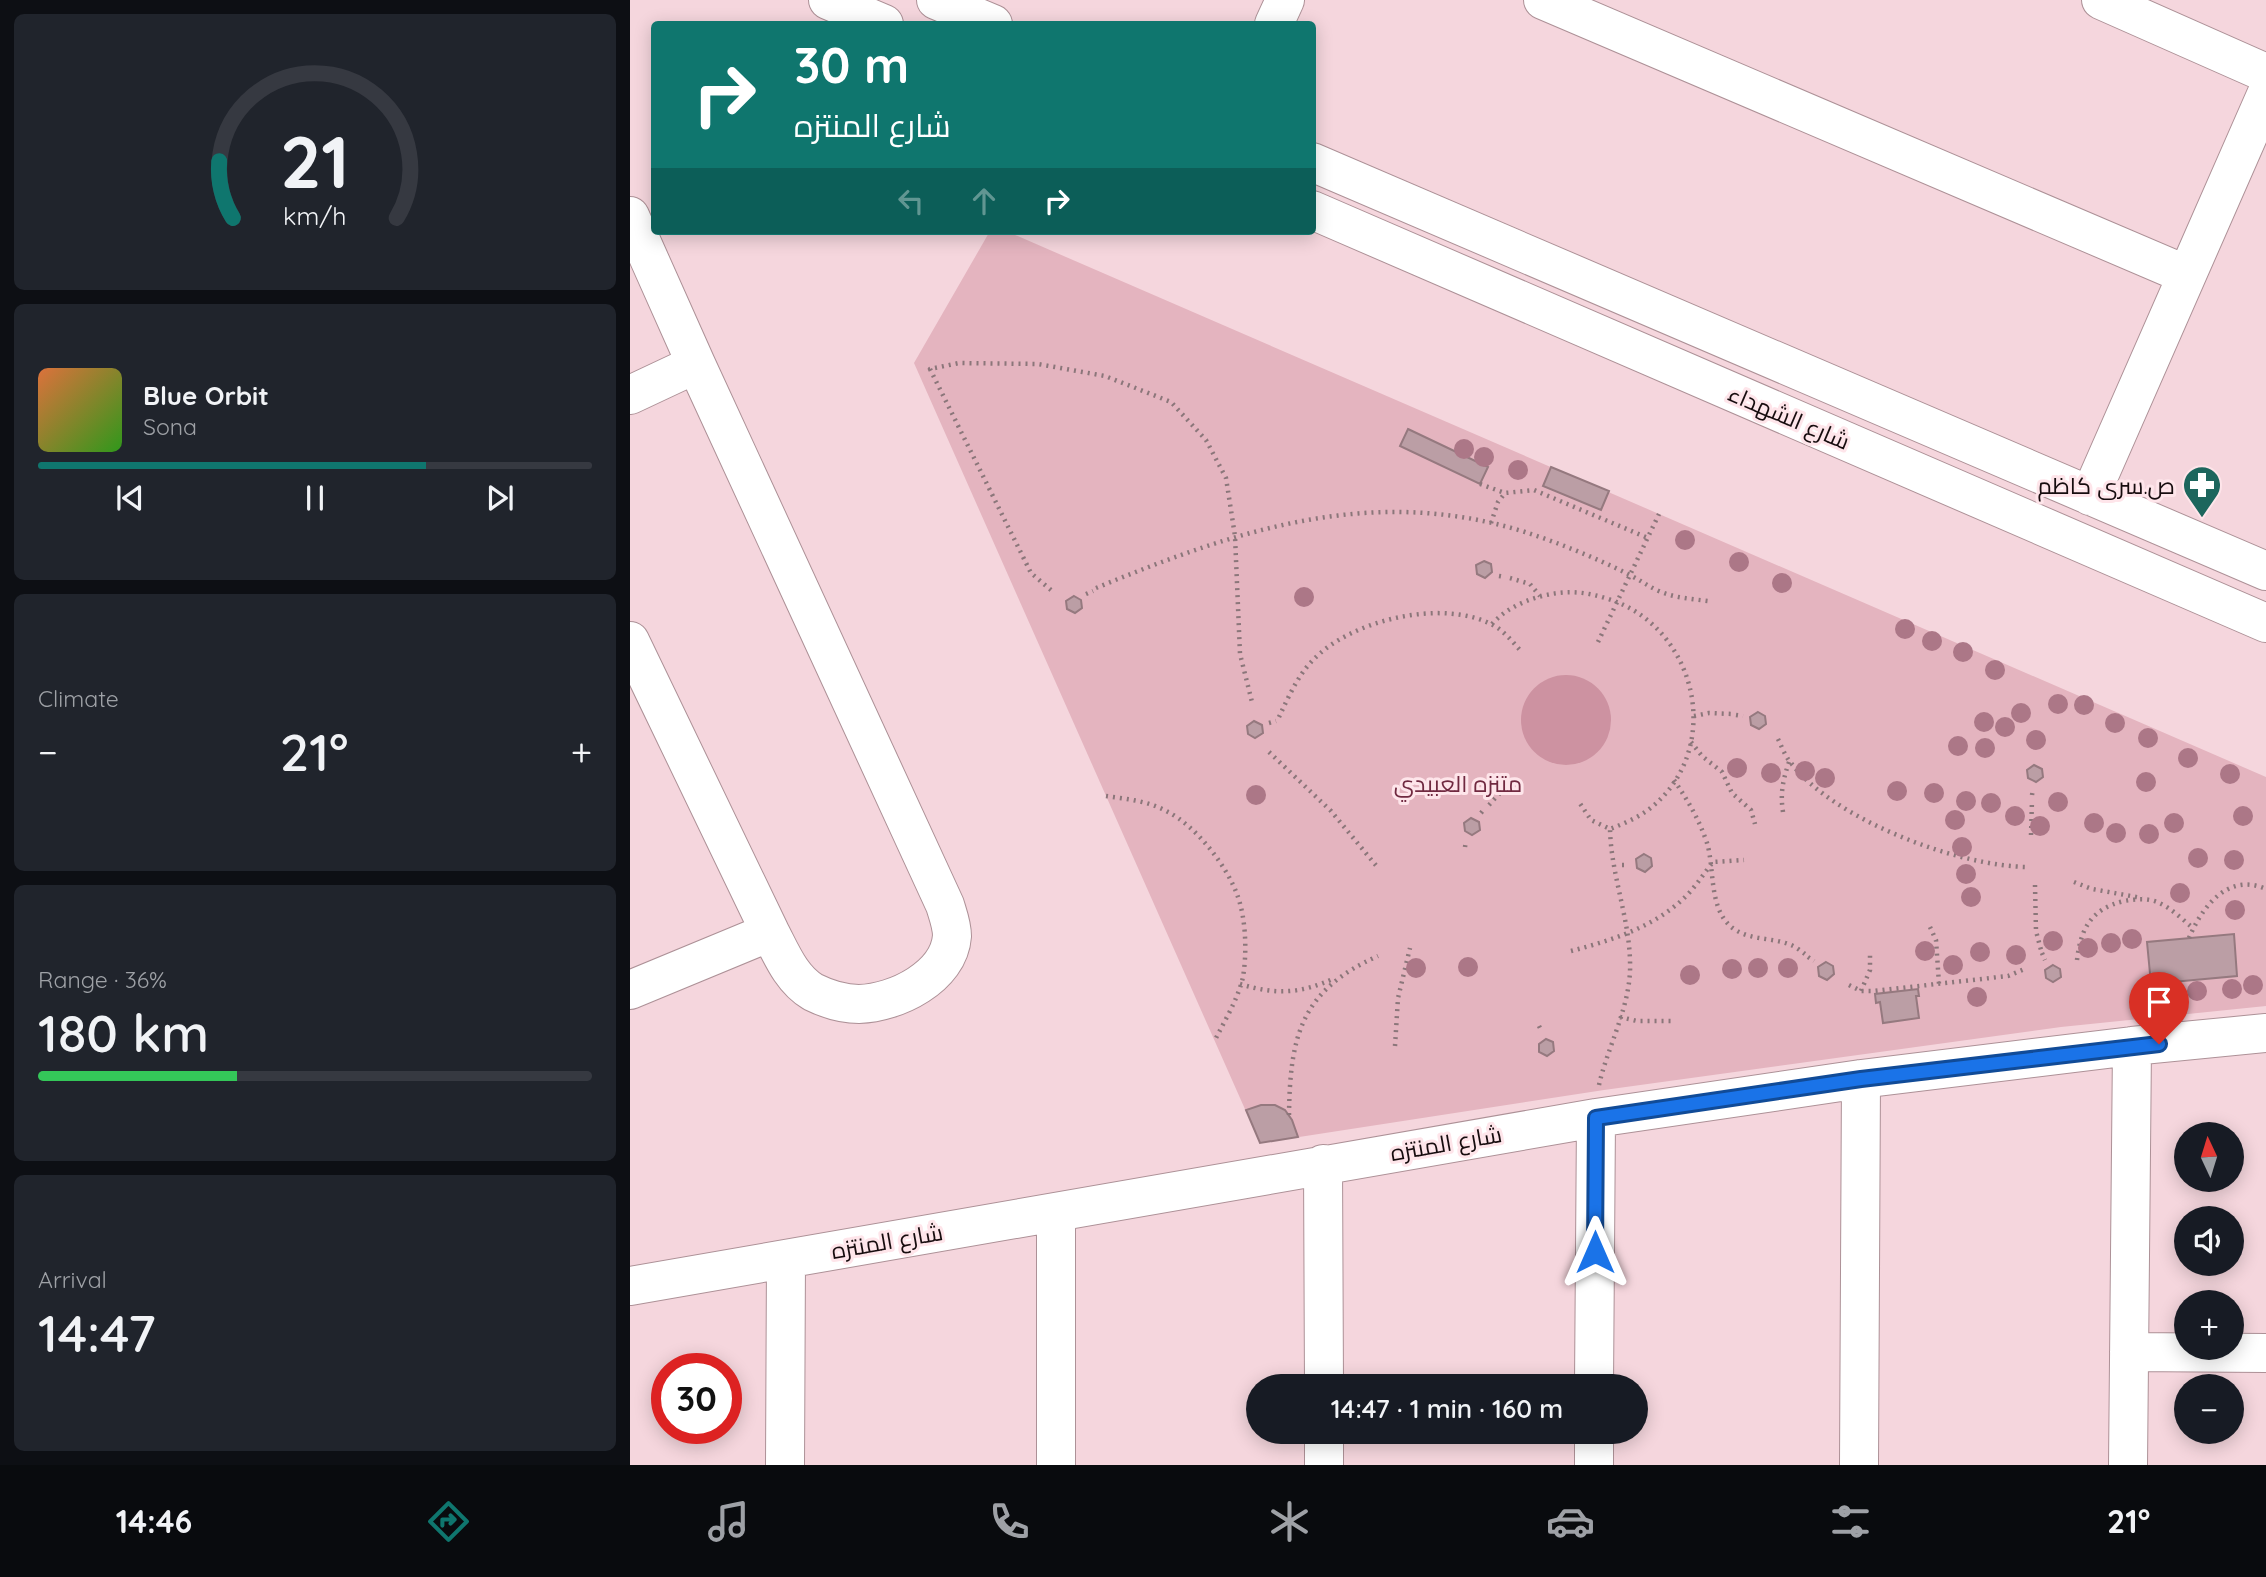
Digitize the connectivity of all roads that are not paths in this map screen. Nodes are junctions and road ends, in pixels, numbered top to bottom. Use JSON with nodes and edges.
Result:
{"nodes":[{"id":1,"x":828,"y":0,"type":"edge"},
{"id":2,"x":936,"y":0,"type":"edge"},
{"id":3,"x":1285,"y":0,"type":"edge"},
{"id":4,"x":1543,"y":0,"type":"edge"},
{"id":5,"x":2101,"y":0,"type":"edge"},
{"id":6,"x":877,"y":21,"type":"edge"},
{"id":7,"x":986,"y":21,"type":"edge"},
{"id":8,"x":1275,"y":21,"type":"edge"},
{"id":9,"x":2266,"y":73,"type":"edge"},
{"id":10,"x":2262,"y":116,"type":"edge"},
{"id":11,"x":1316,"y":164,"type":"edge"},
{"id":12,"x":1316,"y":212,"type":"edge"},
{"id":13,"x":630,"y":216,"type":"edge"},
{"id":14,"x":2187,"y":275,"type":"junction"},
{"id":15,"x":696,"y":364,"type":"junction"},
{"id":16,"x":630,"y":395,"type":"edge"},
{"id":17,"x":2090,"y":496,"type":"junction"},
{"id":18,"x":2266,"y":571,"type":"edge"},
{"id":19,"x":2266,"y":623,"type":"edge"},
{"id":20,"x":630,"y":641,"type":"edge"},
{"id":21,"x":645,"y":709,"type":"edge"},
{"id":22,"x":770,"y":932,"type":"junction"},
{"id":23,"x":630,"y":990,"type":"edge"},
{"id":24,"x":2266,"y":1033,"type":"edge"},
{"id":25,"x":2132,"y":1046,"type":"junction"},
{"id":26,"x":1861,"y":1079,"type":"junction"},
{"id":27,"x":1596,"y":1118,"type":"junction"},
{"id":28,"x":1323,"y":1164,"type":"junction"},
{"id":29,"x":1056,"y":1212,"type":"junction"},
{"id":30,"x":786,"y":1259,"type":"junction"},
{"id":31,"x":630,"y":1286,"type":"edge"},
{"id":32,"x":2129,"y":1352,"type":"junction"},
{"id":33,"x":2266,"y":1353,"type":"edge"},
{"id":34,"x":1324,"y":1374,"type":"edge"},
{"id":35,"x":1594,"y":1374,"type":"edge"},
{"id":36,"x":1324,"y":1444,"type":"edge"},
{"id":37,"x":1594,"y":1444,"type":"edge"},
{"id":38,"x":785,"y":1465,"type":"edge"},
{"id":39,"x":1056,"y":1465,"type":"edge"},
{"id":40,"x":1324,"y":1465,"type":"edge"},
{"id":41,"x":1594,"y":1465,"type":"edge"},
{"id":42,"x":1859,"y":1465,"type":"edge"},
{"id":43,"x":2128,"y":1465,"type":"edge"}],
"edges":[{"from":1,"to":6,"type":"street"},
{"from":2,"to":7,"type":"street"},
{"from":3,"to":8,"type":"street"},
{"from":4,"to":14,"type":"street"},
{"from":5,"to":9,"type":"street"},
{"from":10,"to":14,"type":"street"},
{"from":11,"to":17,"type":"street"},
{"from":12,"to":19,"type":"street","name":"شارع الشهداء"},
{"from":13,"to":15,"type":"street"},
{"from":14,"to":17,"type":"street"},
{"from":15,"to":16,"type":"street"},
{"from":15,"to":22,"type":"street"},
{"from":17,"to":18,"type":"street"},
{"from":20,"to":21,"type":"street"},
{"from":21,"to":22,"type":"street"},
{"from":22,"to":23,"type":"street"},
{"from":24,"to":25,"type":"street","name":"شارع المنتزه"},
{"from":25,"to":26,"type":"street","name":"شارع المنتزه"},
{"from":25,"to":32,"type":"street"},
{"from":26,"to":27,"type":"street","name":"شارع المنتزه"},
{"from":26,"to":42,"type":"street"},
{"from":27,"to":28,"type":"street","name":"شارع المنتزه"},
{"from":27,"to":35,"type":"street"},
{"from":28,"to":29,"type":"street","name":"شارع المنتزه"},
{"from":28,"to":34,"type":"street"},
{"from":29,"to":30,"type":"street","name":"شارع المنتزه"},
{"from":29,"to":39,"type":"street"},
{"from":30,"to":31,"type":"street","name":"شارع المنتزه"},
{"from":30,"to":38,"type":"street"},
{"from":32,"to":33,"type":"street"},
{"from":32,"to":43,"type":"street"},
{"from":36,"to":40,"type":"street"},
{"from":37,"to":41,"type":"street"}]}
